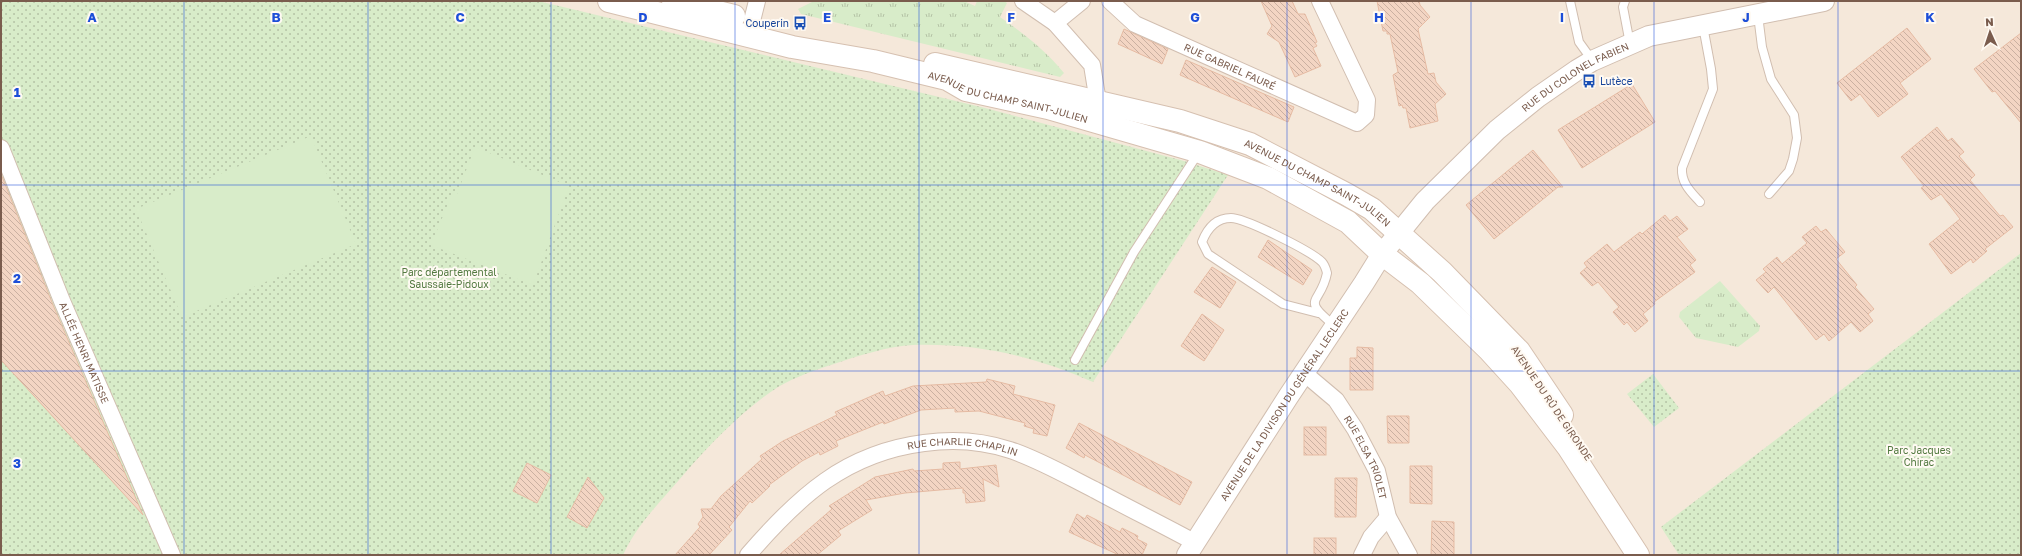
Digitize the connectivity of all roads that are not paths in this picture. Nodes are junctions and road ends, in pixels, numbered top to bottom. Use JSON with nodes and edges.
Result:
{"nodes":[{"id":1,"x":609,"y":1,"type":"edge"},
{"id":2,"x":673,"y":1,"type":"edge"},
{"id":3,"x":1022,"y":1,"type":"edge"},
{"id":4,"x":1082,"y":1,"type":"edge"},
{"id":5,"x":1110,"y":1,"type":"edge"},
{"id":6,"x":1320,"y":1,"type":"edge"},
{"id":7,"x":1570,"y":1,"type":"edge"},
{"id":8,"x":1625,"y":1,"type":"edge"},
{"id":9,"x":1824,"y":1,"type":"edge"},
{"id":10,"x":754,"y":11,"type":"edge"},
{"id":11,"x":1757,"y":14,"type":"junction"},
{"id":12,"x":1055,"y":23,"type":"junction"},
{"id":13,"x":1703,"y":26,"type":"junction"},
{"id":14,"x":1630,"y":44,"type":"junction"},
{"id":15,"x":792,"y":47,"type":"junction"},
{"id":16,"x":1592,"y":61,"type":"junction"},
{"id":17,"x":1098,"y":102,"type":"junction"},
{"id":18,"x":1076,"y":116,"type":"junction"},
{"id":19,"x":1,"y":148,"type":"edge"},
{"id":20,"x":1200,"y":152,"type":"junction"},
{"id":21,"x":1769,"y":194,"type":"dead end"},
{"id":22,"x":1700,"y":202,"type":"dead end"},
{"id":23,"x":1399,"y":232,"type":"junction"},
{"id":24,"x":1382,"y":254,"type":"junction"},
{"id":25,"x":1318,"y":313,"type":"junction"},
{"id":26,"x":1335,"y":326,"type":"junction"},
{"id":27,"x":1075,"y":360,"type":"dead end"},
{"id":28,"x":1304,"y":373,"type":"junction"},
{"id":29,"x":1388,"y":517,"type":"junction"},
{"id":30,"x":1191,"y":549,"type":"edge"},
{"id":31,"x":172,"y":555,"type":"edge"},
{"id":32,"x":748,"y":555,"type":"edge"},
{"id":33,"x":1362,"y":555,"type":"edge"},
{"id":34,"x":1408,"y":555,"type":"edge"},
{"id":35,"x":1638,"y":555,"type":"edge"},
{"id":36,"x":1654,"y":555,"type":"edge"}],
"edges":[{"from":1,"to":15,"type":"main road","name":"AVENUE DU CHAMP SAINT-JULIEN"},
{"from":2,"to":10,"type":"main road","name":"AVENUE DU CHAMP SAINT-JULIEN"},
{"from":3,"to":12,"type":"street"},
{"from":4,"to":12,"type":"street"},
{"from":5,"to":6,"type":"street","name":"RUE GABRIEL FAURÉ"},
{"from":7,"to":16,"type":"lane"},
{"from":8,"to":14,"type":"lane"},
{"from":9,"to":11,"type":"street","name":"RUE DU COLONEL FABIEN"},
{"from":10,"to":15,"type":"main road"},
{"from":10,"to":17,"type":"main road","name":"AVENUE DU CHAMP SAINT-JULIEN"},
{"from":11,"to":13,"type":"street","name":"RUE DU COLONEL FABIEN"},
{"from":11,"to":21,"type":"lane"},
{"from":12,"to":17,"type":"street"},
{"from":13,"to":14,"type":"street","name":"RUE DU COLONEL FABIEN"},
{"from":13,"to":22,"type":"lane"},
{"from":14,"to":16,"type":"street","name":"RUE DU COLONEL FABIEN"},
{"from":15,"to":18,"type":"main road","name":"AVENUE DU CHAMP SAINT-JULIEN"},
{"from":16,"to":23,"type":"street","name":"RUE DU COLONEL FABIEN"},
{"from":17,"to":18,"type":"main road"},
{"from":17,"to":23,"type":"main road","name":"AVENUE DU CHAMP SAINT-JULIEN"},
{"from":18,"to":20,"type":"main road","name":"AVENUE DU CHAMP SAINT-JULIEN"},
{"from":19,"to":31,"type":"street","name":"ALLÉE HENRI MATISSE"},
{"from":20,"to":24,"type":"main road","name":"AVENUE DU CHAMP SAINT-JULIEN"},
{"from":20,"to":27,"type":"lane"},
{"from":23,"to":24,"type":"street","name":"RUE DU COLONEL FABIEN"},
{"from":23,"to":36,"type":"main road","name":"AVENUE DU RÛ DE GIRONDE"},
{"from":24,"to":26,"type":"street","name":"AVENUE DE LA DIVISON DU GÉNÉRAL LECLERC"},
{"from":24,"to":35,"type":"main road","name":"AVENUE DU RÛ DE GIRONDE"},
{"from":25,"to":25,"type":"lane"},
{"from":25,"to":26,"type":"lane"},
{"from":26,"to":28,"type":"street","name":"AVENUE DE LA DIVISON DU GÉNÉRAL LECLERC"},
{"from":28,"to":29,"type":"street","name":"RUE ELSA TRIOLET"},
{"from":28,"to":30,"type":"street","name":"AVENUE DE LA DIVISON DU GÉNÉRAL LECLERC"},
{"from":29,"to":33,"type":"street"},
{"from":29,"to":34,"type":"street","name":"RUE ELSA TRIOLET"},
{"from":30,"to":32,"type":"street","name":"RUE CHARLIE CHAPLIN"}]}
